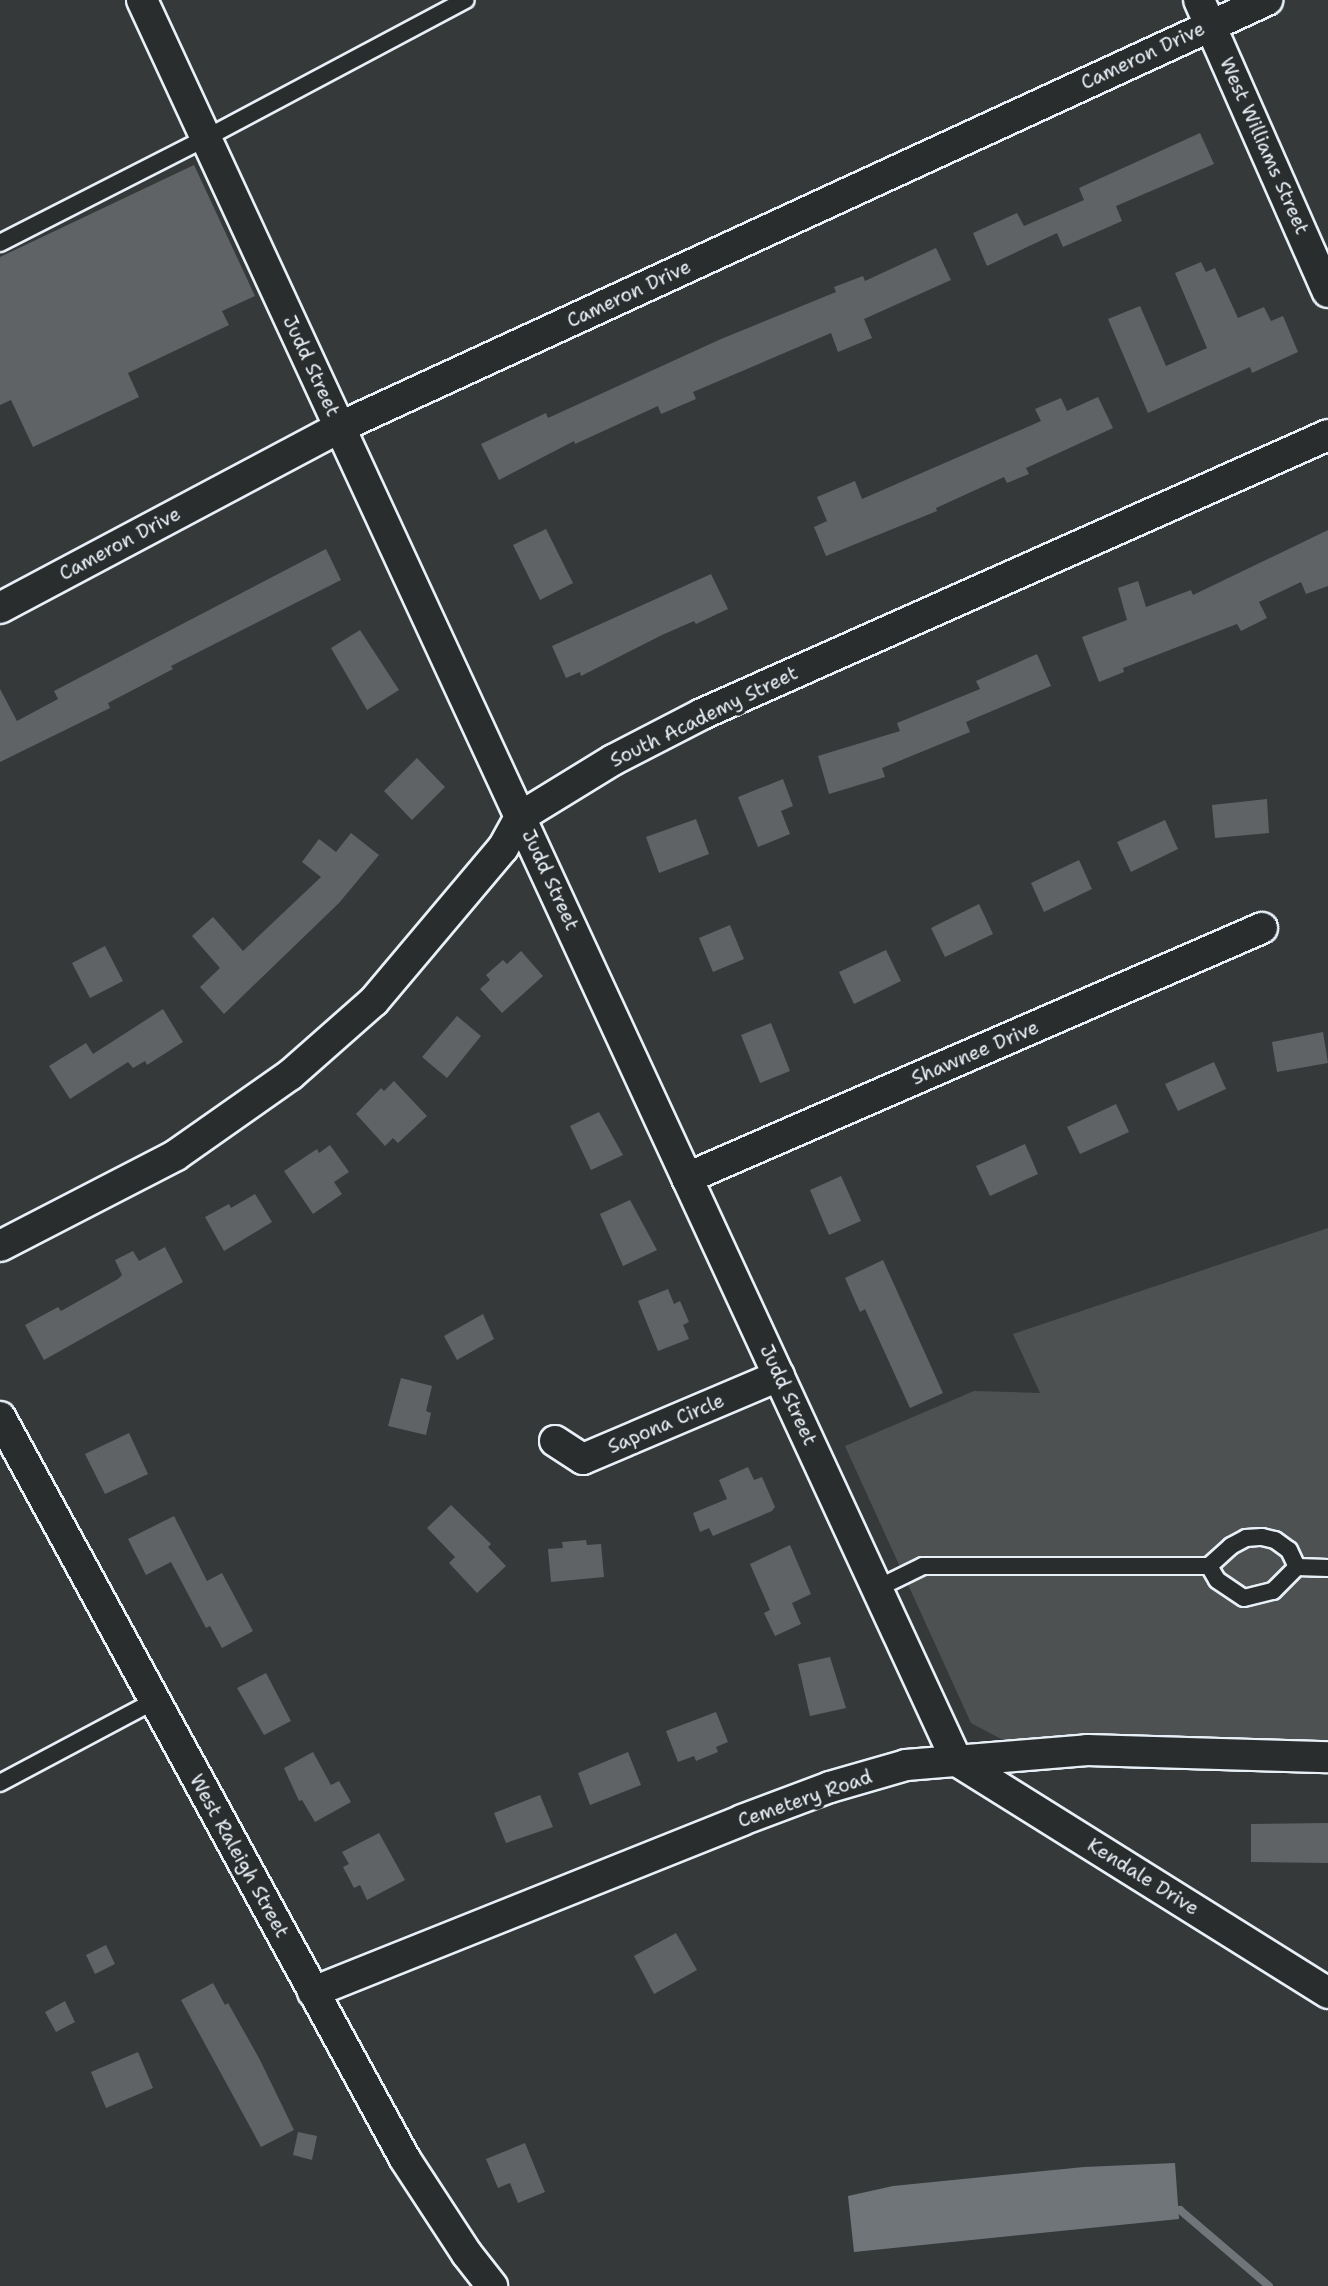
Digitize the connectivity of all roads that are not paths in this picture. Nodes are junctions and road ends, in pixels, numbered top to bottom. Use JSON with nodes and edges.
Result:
{"nodes":[{"id":1,"x":142,"y":0,"type":"edge"},
{"id":2,"x":466,"y":0,"type":"edge"},
{"id":3,"x":1267,"y":0,"type":"edge"},
{"id":4,"x":1205,"y":12,"type":"edge"},
{"id":5,"x":206,"y":138,"type":"junction"},
{"id":6,"x":0,"y":243,"type":"edge"},
{"id":7,"x":1328,"y":292,"type":"edge"},
{"id":8,"x":340,"y":427,"type":"junction"},
{"id":9,"x":1328,"y":435,"type":"edge"},
{"id":10,"x":0,"y":608,"type":"edge"},
{"id":11,"x":520,"y":817,"type":"junction"},
{"id":12,"x":1262,"y":929,"type":"dead end"},
{"id":13,"x":687,"y":1178,"type":"junction"},
{"id":14,"x":0,"y":1246,"type":"edge"},
{"id":15,"x":779,"y":1376,"type":"junction"},
{"id":16,"x":0,"y":1417,"type":"edge"},
{"id":17,"x":555,"y":1441,"type":"dead end"},
{"id":18,"x":1209,"y":1566,"type":"junction"},
{"id":19,"x":1297,"y":1567,"type":"junction"},
{"id":20,"x":1328,"y":1569,"type":"edge"},
{"id":21,"x":878,"y":1588,"type":"junction"},
{"id":22,"x":155,"y":1701,"type":"junction"},
{"id":23,"x":1328,"y":1757,"type":"edge"},
{"id":24,"x":957,"y":1760,"type":"junction"},
{"id":25,"x":0,"y":1783,"type":"edge"},
{"id":26,"x":313,"y":1992,"type":"junction"},
{"id":27,"x":1328,"y":1993,"type":"edge"},
{"id":28,"x":492,"y":2286,"type":"edge"}],
"edges":[{"from":1,"to":5,"type":"street","name":"Judd Street"},
{"from":2,"to":5,"type":"lane"},
{"from":3,"to":4,"type":"street","name":"Cameron Drive"},
{"from":4,"to":7,"type":"street","name":"West Williams Street"},
{"from":4,"to":8,"type":"street","name":"Cameron Drive"},
{"from":5,"to":6,"type":"lane"},
{"from":5,"to":8,"type":"street","name":"Judd Street"},
{"from":8,"to":10,"type":"street","name":"Cameron Drive"},
{"from":8,"to":11,"type":"street","name":"Judd Street"},
{"from":9,"to":11,"type":"street","name":"South Academy Street"},
{"from":11,"to":13,"type":"street","name":"Judd Street"},
{"from":11,"to":14,"type":"street","name":"South Academy Street"},
{"from":12,"to":13,"type":"street","name":"Shawnee Drive"},
{"from":13,"to":15,"type":"street","name":"Judd Street"},
{"from":15,"to":17,"type":"street","name":"Sapona Circle"},
{"from":15,"to":21,"type":"street","name":"Judd Street"},
{"from":16,"to":22,"type":"street","name":"West Raleigh Street"},
{"from":18,"to":19,"type":"lane"},
{"from":18,"to":19,"type":"lane"},
{"from":18,"to":21,"type":"lane"},
{"from":19,"to":20,"type":"lane"},
{"from":21,"to":24,"type":"street","name":"Judd Street"},
{"from":22,"to":25,"type":"lane"},
{"from":22,"to":26,"type":"street","name":"West Raleigh Street"},
{"from":23,"to":24,"type":"street","name":"Cemetery Road"},
{"from":24,"to":26,"type":"street","name":"Cemetery Road"},
{"from":24,"to":27,"type":"street","name":"Kendale Drive"},
{"from":26,"to":28,"type":"street","name":"West Raleigh Street"}]}
